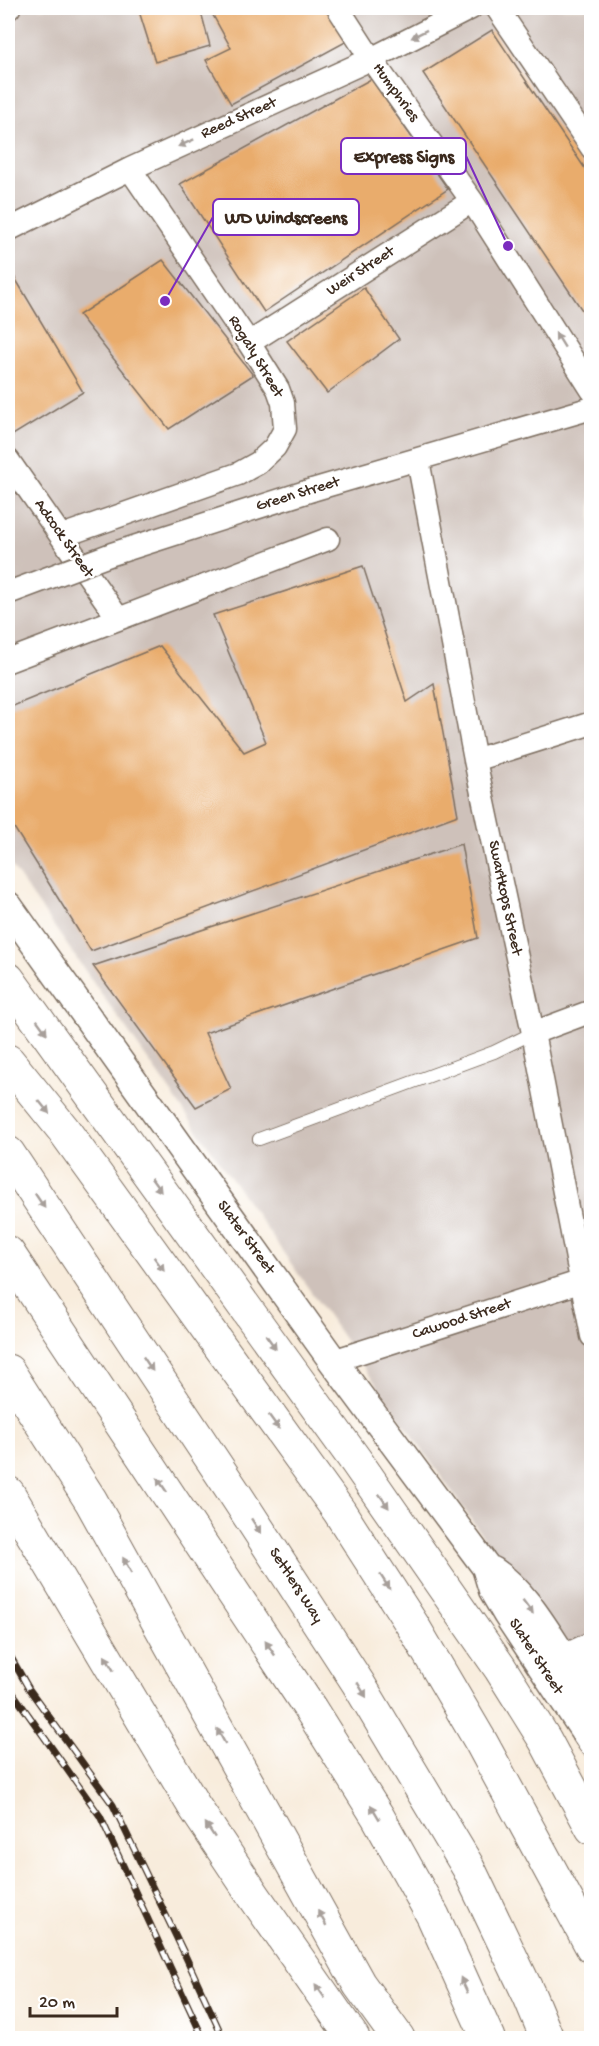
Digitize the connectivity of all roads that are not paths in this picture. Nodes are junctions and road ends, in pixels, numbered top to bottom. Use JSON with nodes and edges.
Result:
{"nodes":[{"id":1,"x":338,"y":8,"type":"edge"},
{"id":2,"x":471,"y":8,"type":"edge"},
{"id":3,"x":497,"y":8,"type":"edge"},
{"id":4,"x":371,"y":59,"type":"junction"},
{"id":5,"x":591,"y":148,"type":"edge"},
{"id":6,"x":130,"y":169,"type":"junction"},
{"id":7,"x":472,"y":201,"type":"junction"},
{"id":8,"x":8,"y":230,"type":"edge"},
{"id":9,"x":249,"y":343,"type":"junction"},
{"id":10,"x":591,"y":390,"type":"edge"},
{"id":11,"x":591,"y":408,"type":"edge"},
{"id":12,"x":8,"y":460,"type":"edge"},
{"id":13,"x":418,"y":460,"type":"junction"},
{"id":14,"x":62,"y":536,"type":"junction"},
{"id":15,"x":328,"y":539,"type":"dead end"},
{"id":16,"x":8,"y":592,"type":"edge"},
{"id":17,"x":118,"y":618,"type":"junction"},
{"id":18,"x":8,"y":661,"type":"edge"},
{"id":19,"x":591,"y":723,"type":"edge"},
{"id":20,"x":475,"y":760,"type":"junction"},
{"id":21,"x":8,"y":906,"type":"edge"},
{"id":22,"x":8,"y":979,"type":"edge"},
{"id":23,"x":591,"y":1011,"type":"edge"},
{"id":24,"x":533,"y":1033,"type":"junction"},
{"id":25,"x":8,"y":1061,"type":"edge"},
{"id":26,"x":259,"y":1139,"type":"dead end"},
{"id":27,"x":8,"y":1153,"type":"edge"},
{"id":28,"x":8,"y":1253,"type":"edge"},
{"id":29,"x":586,"y":1279,"type":"edge"},
{"id":30,"x":591,"y":1336,"type":"edge"},
{"id":31,"x":333,"y":1361,"type":"junction"},
{"id":32,"x":8,"y":1371,"type":"edge"},
{"id":33,"x":8,"y":1493,"type":"edge"},
{"id":34,"x":591,"y":1646,"type":"edge"},
{"id":35,"x":557,"y":1670,"type":"junction"},
{"id":36,"x":591,"y":1699,"type":"edge"},
{"id":37,"x":591,"y":1742,"type":"edge"},
{"id":38,"x":591,"y":1828,"type":"edge"},
{"id":39,"x":591,"y":1947,"type":"edge"},
{"id":40,"x":353,"y":2038,"type":"edge"},
{"id":41,"x":398,"y":2038,"type":"edge"},
{"id":42,"x":488,"y":2038,"type":"edge"},
{"id":43,"x":547,"y":2038,"type":"edge"}],
"edges":[{"from":1,"to":4,"type":"street","name":"Humphries"},
{"from":2,"to":4,"type":"street","name":"Reed Street","one_way":true},
{"from":3,"to":5,"type":"street"},
{"from":4,"to":6,"type":"street","name":"Reed Street","one_way":true},
{"from":4,"to":7,"type":"street","name":"Humphries"},
{"from":6,"to":8,"type":"street","name":"Reed Street"},
{"from":6,"to":9,"type":"street","name":"Rogaly Street"},
{"from":7,"to":9,"type":"street","name":"Weir Street"},
{"from":10,"to":7,"type":"street","name":"Humphries","one_way":true},
{"from":9,"to":14,"type":"street","name":"Rogaly Street"},
{"from":11,"to":13,"type":"street","name":"Green Street"},
{"from":12,"to":14,"type":"street","name":"Adcock Street"},
{"from":13,"to":16,"type":"street","name":"Green Street","bridge":true},
{"from":13,"to":20,"type":"street","name":"Swartkops Street"},
{"from":14,"to":17,"type":"street","name":"Adcock Street"},
{"from":15,"to":17,"type":"street"},
{"from":17,"to":18,"type":"street"},
{"from":19,"to":20,"type":"street"},
{"from":20,"to":24,"type":"street","name":"Swartkops Street"},
{"from":21,"to":31,"type":"street","name":"Slater Street"},
{"from":22,"to":38,"type":"highway","one_way":true},
{"from":23,"to":24,"type":"street"},
{"from":24,"to":26,"type":"lane"},
{"from":24,"to":29,"type":"street","name":"Swartkops Street"},
{"from":25,"to":39,"type":"highway","one_way":true},
{"from":27,"to":43,"type":"highway","name":"Settlers Way","one_way":true},
{"from":42,"to":28,"type":"highway","one_way":true},
{"from":29,"to":30,"type":"street","name":"Swartkops Street"},
{"from":29,"to":31,"type":"street","name":"Cawood Street"},
{"from":31,"to":35,"type":"street","name":"Slater Street"},
{"from":41,"to":32,"type":"highway","one_way":true},
{"from":40,"to":33,"type":"highway","one_way":true},
{"from":34,"to":35,"type":"street"},
{"from":35,"to":36,"type":"street","name":"Slater Street"},
{"from":35,"to":37,"type":"street","name":"Slater Street"}]}
